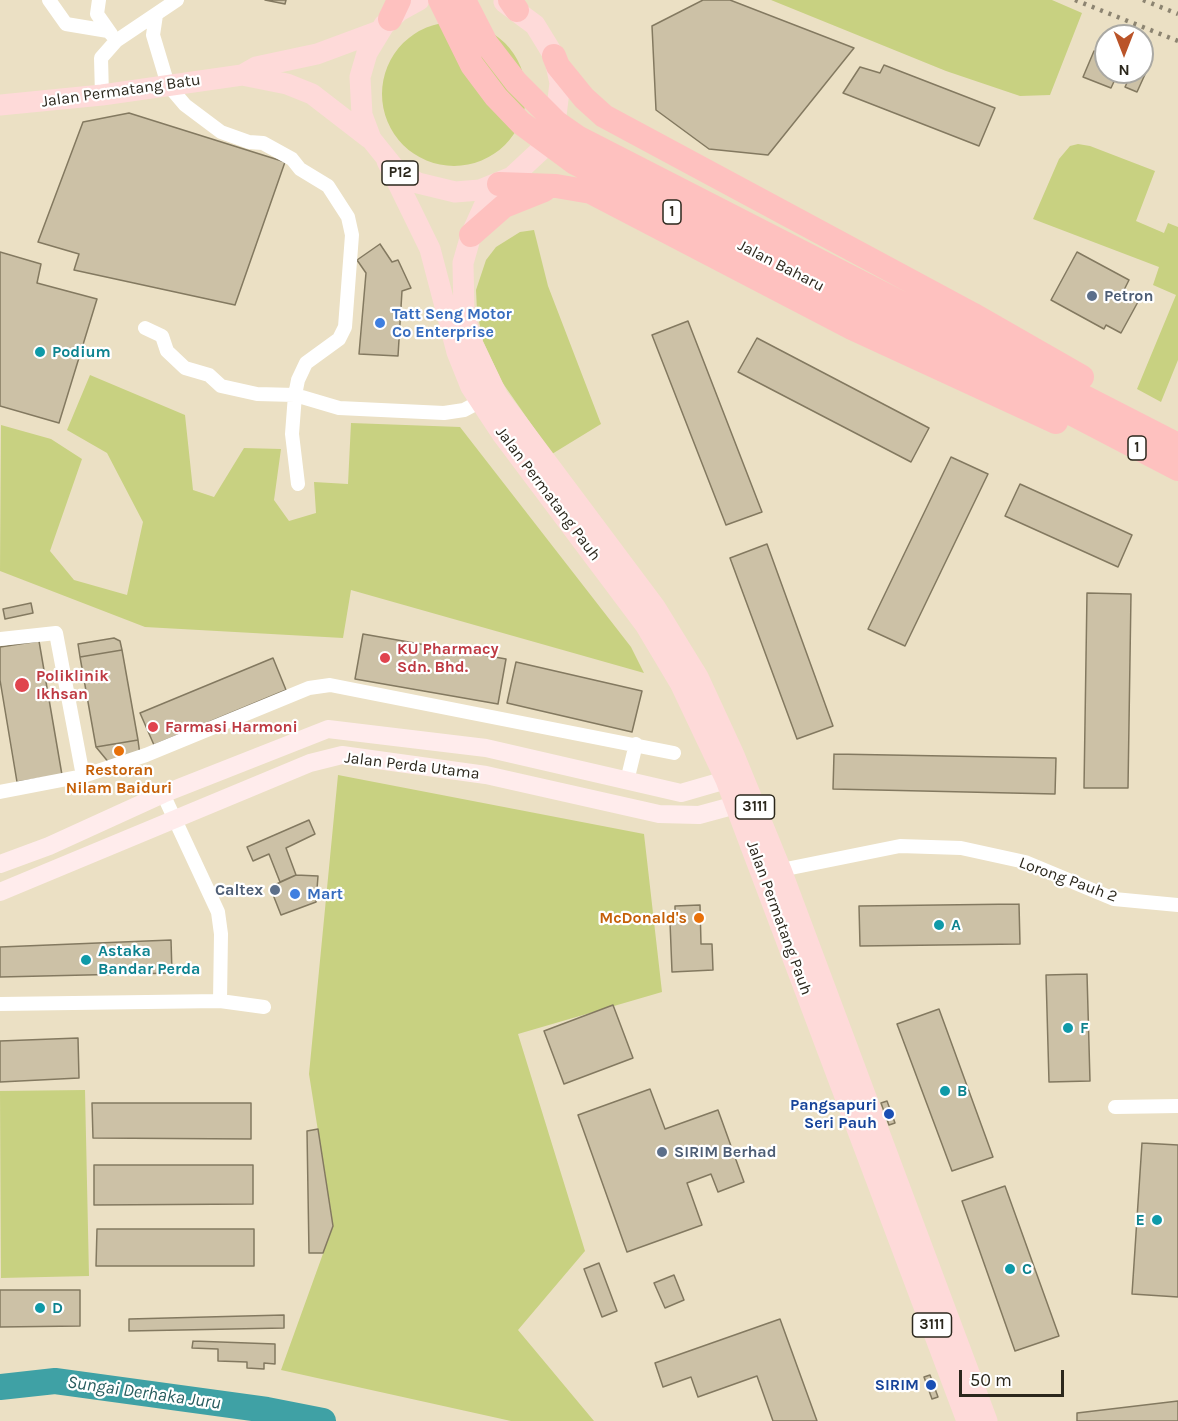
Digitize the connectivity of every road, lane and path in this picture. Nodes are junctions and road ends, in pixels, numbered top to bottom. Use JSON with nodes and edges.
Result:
{"nodes":[{"id":1,"x":48,"y":0,"type":"edge"},
{"id":2,"x":99,"y":0,"type":"edge"},
{"id":3,"x":177,"y":0,"type":"edge"},
{"id":4,"x":419,"y":0,"type":"edge"},
{"id":5,"x":440,"y":0,"type":"edge"},
{"id":6,"x":464,"y":0,"type":"edge"},
{"id":7,"x":509,"y":3,"type":"edge"},
{"id":8,"x":156,"y":15,"type":"junction"},
{"id":9,"x":389,"y":17,"type":"edge"},
{"id":10,"x":112,"y":36,"type":"junction"},
{"id":11,"x":554,"y":56,"type":"junction"},
{"id":12,"x":242,"y":75,"type":"junction"},
{"id":13,"x":168,"y":86,"type":"junction"},
{"id":14,"x":102,"y":95,"type":"junction"},
{"id":15,"x":0,"y":105,"type":"edge"},
{"id":16,"x":625,"y":127,"type":"junction"},
{"id":17,"x":370,"y":139,"type":"junction"},
{"id":18,"x":387,"y":161,"type":"junction"},
{"id":19,"x":496,"y":185,"type":"junction"},
{"id":20,"x":567,"y":188,"type":"junction"},
{"id":21,"x":591,"y":192,"type":"junction"},
{"id":22,"x":471,"y":236,"type":"junction"},
{"id":23,"x":145,"y":328,"type":"dead end"},
{"id":24,"x":969,"y":348,"type":"junction"},
{"id":25,"x":295,"y":395,"type":"junction"},
{"id":26,"x":479,"y":402,"type":"junction"},
{"id":27,"x":1101,"y":417,"type":"junction"},
{"id":28,"x":1178,"y":445,"type":"edge"},
{"id":29,"x":1178,"y":469,"type":"edge"},
{"id":30,"x":298,"y":484,"type":"dead end"},
{"id":31,"x":0,"y":639,"type":"edge"},
{"id":32,"x":636,"y":744,"type":"junction"},
{"id":33,"x":674,"y":753,"type":"dead end"},
{"id":34,"x":83,"y":776,"type":"junction"},
{"id":35,"x":726,"y":780,"type":"junction"},
{"id":36,"x":627,"y":781,"type":"junction"},
{"id":37,"x":0,"y":792,"type":"edge"},
{"id":38,"x":163,"y":794,"type":"junction"},
{"id":39,"x":736,"y":805,"type":"junction"},
{"id":40,"x":175,"y":819,"type":"junction"},
{"id":41,"x":0,"y":864,"type":"edge"},
{"id":42,"x":782,"y":870,"type":"junction"},
{"id":43,"x":0,"y":892,"type":"edge"},
{"id":44,"x":1178,"y":905,"type":"edge"},
{"id":45,"x":220,"y":1001,"type":"junction"},
{"id":46,"x":0,"y":1004,"type":"edge"},
{"id":47,"x":264,"y":1007,"type":"dead end"},
{"id":48,"x":1178,"y":1106,"type":"edge"},
{"id":49,"x":1115,"y":1107,"type":"dead end"},
{"id":50,"x":967,"y":1421,"type":"edge"},
{"id":51,"x":987,"y":1421,"type":"edge"}],
"edges":[{"from":1,"to":10,"type":"street"},
{"from":2,"to":10,"type":"street"},
{"from":3,"to":8,"type":"street"},
{"from":4,"to":9,"type":"main road","number":"P12"},
{"from":5,"to":24,"type":"highway","name":"Jalan Baharu","number":"1"},
{"from":6,"to":24,"type":"highway","name":"Jalan Baharu","number":"1"},
{"from":7,"to":11,"type":"main road","number":"P12"},
{"from":8,"to":10,"type":"street"},
{"from":8,"to":13,"type":"street"},
{"from":9,"to":12,"type":"main road","name":"Jalan Permatang Batu","number":"P12"},
{"from":9,"to":17,"type":"main road","number":"P12"},
{"from":10,"to":14,"type":"street"},
{"from":11,"to":16,"type":"highway"},
{"from":11,"to":19,"type":"main road","number":"P12"},
{"from":12,"to":13,"type":"main road","name":"Jalan Permatang Batu","number":"P12"},
{"from":12,"to":17,"type":"main road","name":"Jalan Permatang Batu","number":"P12"},
{"from":13,"to":14,"type":"main road","name":"Jalan Permatang Batu","number":"P12"},
{"from":13,"to":25,"type":"street"},
{"from":14,"to":15,"type":"main road","name":"Jalan Permatang Batu","number":"P12"},
{"from":16,"to":21,"type":"highway"},
{"from":16,"to":27,"type":"highway"},
{"from":17,"to":18,"type":"main road","number":"P12"},
{"from":18,"to":19,"type":"main road","number":"P12"},
{"from":18,"to":26,"type":"main road","name":"Jalan Permatang Pauh","number":"3111"},
{"from":19,"to":20,"type":"highway"},
{"from":19,"to":22,"type":"main road","name":"Jalan Permatang Pauh","number":"3111"},
{"from":20,"to":21,"type":"highway"},
{"from":20,"to":22,"type":"highway"},
{"from":21,"to":27,"type":"highway"},
{"from":22,"to":42,"type":"main road","name":"Jalan Permatang Pauh","number":"3111"},
{"from":23,"to":25,"type":"street"},
{"from":24,"to":27,"type":"highway","name":"Jalan Baharu","number":"1"},
{"from":25,"to":26,"type":"street"},
{"from":25,"to":30,"type":"street"},
{"from":26,"to":35,"type":"main road","name":"Jalan Permatang Pauh","number":"3111"},
{"from":27,"to":28,"type":"highway","name":"Jalan Baharu","number":"1"},
{"from":27,"to":29,"type":"highway","name":"Jalan Baharu","number":"1"},
{"from":31,"to":34,"type":"street"},
{"from":32,"to":33,"type":"street"},
{"from":32,"to":34,"type":"street"},
{"from":32,"to":36,"type":"street"},
{"from":34,"to":37,"type":"street"},
{"from":35,"to":36,"type":"street","name":"Jalan Perda Utama"},
{"from":35,"to":39,"type":"main road","name":"Jalan Permatang Pauh","number":"3111"},
{"from":36,"to":38,"type":"street","name":"Jalan Perda Utama"},
{"from":38,"to":40,"type":"street"},
{"from":38,"to":41,"type":"street","name":"Jalan Perda Utama"},
{"from":39,"to":40,"type":"street","name":"Jalan Perda Utama"},
{"from":39,"to":50,"type":"main road","name":"Jalan Permatang Pauh","number":"3111"},
{"from":40,"to":43,"type":"street","name":"Jalan Perda Utama"},
{"from":40,"to":45,"type":"street"},
{"from":42,"to":44,"type":"street","name":"Lorong Pauh 2"},
{"from":42,"to":51,"type":"main road","name":"Jalan Permatang Pauh","number":"3111"},
{"from":45,"to":46,"type":"street"},
{"from":45,"to":47,"type":"street"},
{"from":48,"to":49,"type":"street"}]}
